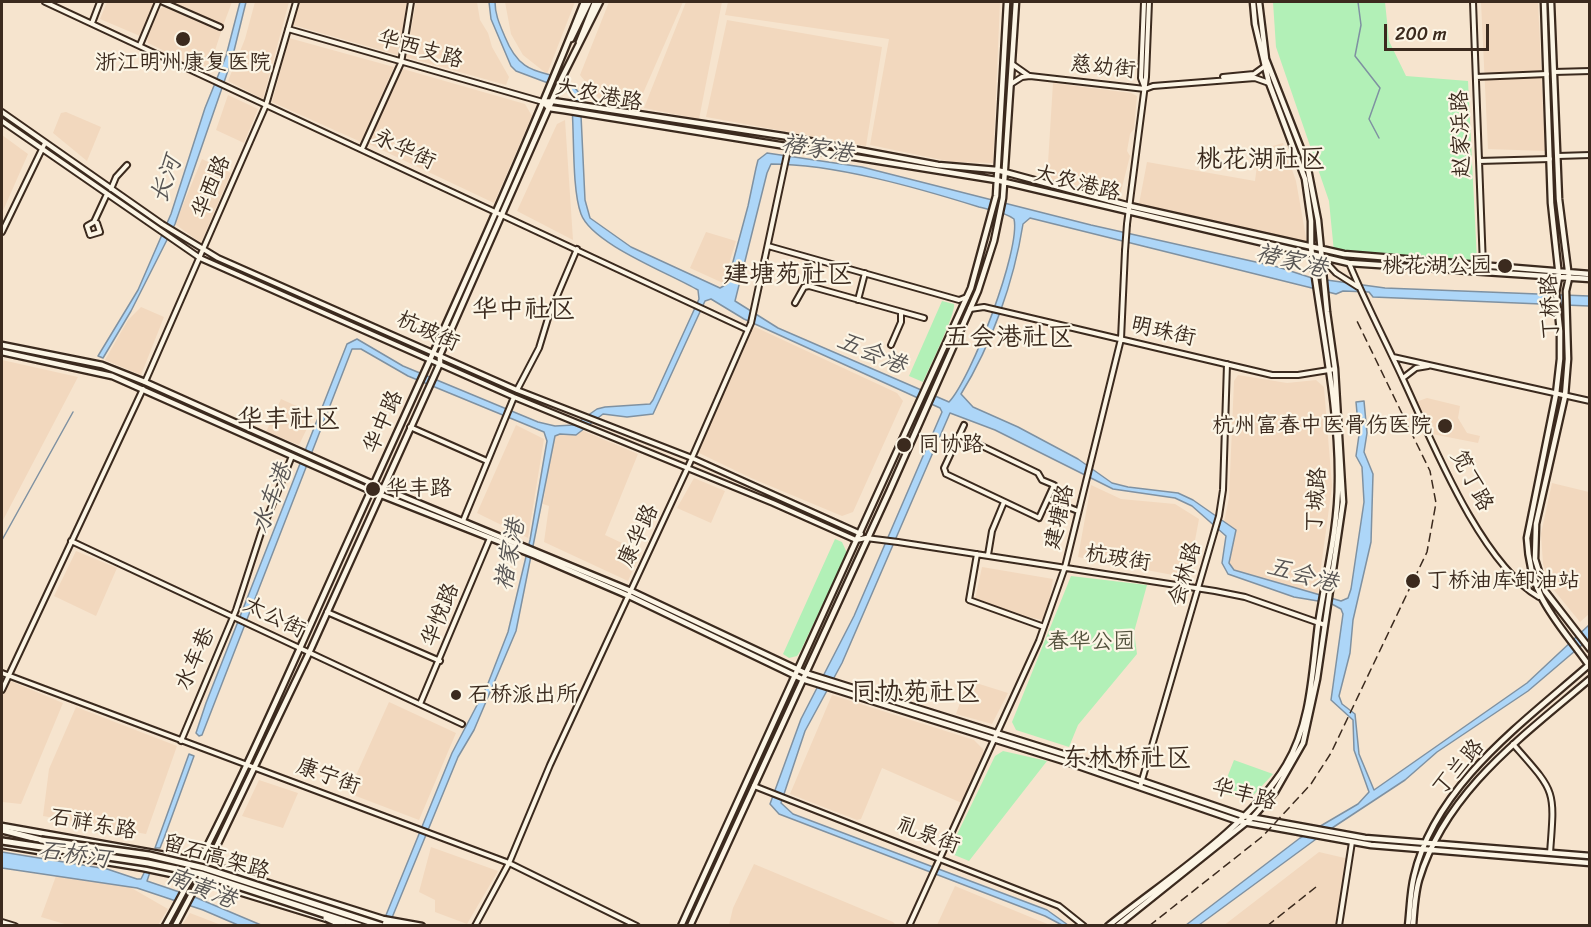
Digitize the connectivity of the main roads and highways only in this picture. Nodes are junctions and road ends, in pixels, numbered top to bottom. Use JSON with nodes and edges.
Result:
{"nodes":[{"id":1,"x":584,"y":2,"type":"edge"},
{"id":2,"x":589,"y":2,"type":"edge"},
{"id":3,"x":595,"y":2,"type":"edge"},
{"id":4,"x":600,"y":2,"type":"edge"},
{"id":5,"x":1007,"y":2,"type":"edge"},
{"id":6,"x":1016,"y":2,"type":"edge"},
{"id":7,"x":1253,"y":2,"type":"edge"},
{"id":8,"x":1259,"y":2,"type":"edge"},
{"id":9,"x":1544,"y":2,"type":"edge"},
{"id":10,"x":1551,"y":2,"type":"edge"},
{"id":11,"x":579,"y":34,"type":"junction"},
{"id":12,"x":569,"y":42,"type":"junction"},
{"id":13,"x":577,"y":48,"type":"junction"},
{"id":14,"x":553,"y":101,"type":"junction"},
{"id":15,"x":543,"y":102,"type":"junction"},
{"id":16,"x":549,"y":108,"type":"junction"},
{"id":17,"x":997,"y":170,"type":"junction"},
{"id":18,"x":1005,"y":172,"type":"junction"},
{"id":19,"x":996,"y":180,"type":"junction"},
{"id":20,"x":1004,"y":183,"type":"junction"},
{"id":21,"x":1311,"y":247,"type":"junction"},
{"id":22,"x":1320,"y":249,"type":"junction"},
{"id":23,"x":1312,"y":255,"type":"junction"},
{"id":24,"x":1321,"y":256,"type":"junction"},
{"id":25,"x":1590,"y":274,"type":"edge"},
{"id":26,"x":1559,"y":275,"type":"junction"},
{"id":27,"x":1568,"y":275,"type":"junction"},
{"id":28,"x":1590,"y":279,"type":"edge"},
{"id":29,"x":2,"y":345,"type":"edge"},
{"id":30,"x":2,"y":352,"type":"edge"},
{"id":31,"x":374,"y":484,"type":"junction"},
{"id":32,"x":382,"y":488,"type":"junction"},
{"id":33,"x":371,"y":491,"type":"junction"},
{"id":34,"x":380,"y":494,"type":"junction"},
{"id":35,"x":525,"y":548,"type":"junction"},
{"id":36,"x":1327,"y":596,"type":"junction"},
{"id":37,"x":1539,"y":597,"type":"joint"},
{"id":38,"x":1326,"y":606,"type":"junction"},
{"id":39,"x":1588,"y":647,"type":"edge"},
{"id":40,"x":1589,"y":666,"type":"edge"},
{"id":41,"x":796,"y":673,"type":"junction"},
{"id":42,"x":803,"y":676,"type":"junction"},
{"id":43,"x":1590,"y":679,"type":"edge"},
{"id":44,"x":836,"y":686,"type":"junction"},
{"id":45,"x":1141,"y":784,"type":"junction"},
{"id":46,"x":1244,"y":816,"type":"junction"},
{"id":47,"x":1253,"y":817,"type":"junction"},
{"id":48,"x":1239,"y":820,"type":"junction"},
{"id":49,"x":1247,"y":822,"type":"junction"},
{"id":50,"x":2,"y":830,"type":"edge"},
{"id":51,"x":2,"y":843,"type":"edge"},
{"id":52,"x":1426,"y":844,"type":"junction"},
{"id":53,"x":1434,"y":844,"type":"junction"},
{"id":54,"x":1422,"y":850,"type":"junction"},
{"id":55,"x":1430,"y":851,"type":"junction"},
{"id":56,"x":1590,"y":856,"type":"edge"},
{"id":57,"x":199,"y":861,"type":"junction"},
{"id":58,"x":1590,"y":863,"type":"edge"},
{"id":59,"x":208,"y":864,"type":"junction"},
{"id":60,"x":191,"y":878,"type":"junction"},
{"id":61,"x":200,"y":880,"type":"junction"},
{"id":62,"x":291,"y":904,"type":"junction"},
{"id":63,"x":351,"y":916,"type":"junction"},
{"id":64,"x":382,"y":922,"type":"edge"},
{"id":65,"x":165,"y":926,"type":"edge"},
{"id":66,"x":175,"y":926,"type":"edge"},
{"id":67,"x":346,"y":926,"type":"edge"},
{"id":68,"x":360,"y":926,"type":"edge"},
{"id":69,"x":407,"y":926,"type":"edge"},
{"id":70,"x":422,"y":926,"type":"edge"},
{"id":71,"x":681,"y":926,"type":"edge"},
{"id":72,"x":690,"y":926,"type":"edge"},
{"id":73,"x":1108,"y":926,"type":"edge"},
{"id":74,"x":1117,"y":926,"type":"edge"},
{"id":75,"x":1408,"y":926,"type":"edge"},
{"id":76,"x":1413,"y":926,"type":"edge"}],
"edges":[{"from":1,"to":12,"type":"main road","name":"华中路"},
{"from":2,"to":11,"type":"main road","name":"华中路"},
{"from":3,"to":11,"type":"main road","name":"华中路"},
{"from":4,"to":13,"type":"main road","name":"华中路"},
{"from":5,"to":17,"type":"main road"},
{"from":6,"to":18,"type":"main road"},
{"from":7,"to":21,"type":"main road","name":"丁城路"},
{"from":8,"to":22,"type":"main road","name":"丁城路"},
{"from":9,"to":26,"type":"main road","name":"丁桥路"},
{"from":10,"to":27,"type":"main road","name":"丁桥路"},
{"from":11,"to":12,"type":"main road","name":"华中路"},
{"from":11,"to":13,"type":"main road","name":"华中路"},
{"from":12,"to":15,"type":"main road","name":"华中路"},
{"from":13,"to":14,"type":"main road","name":"华中路"},
{"from":14,"to":15,"type":"main road","name":"大农港路"},
{"from":14,"to":16,"type":"main road","name":"华中路"},
{"from":14,"to":17,"type":"main road","name":"大农港路"},
{"from":15,"to":16,"type":"main road","name":"大农港路"},
{"from":15,"to":31,"type":"main road","name":"华中路"},
{"from":16,"to":19,"type":"main road","name":"大农港路"},
{"from":16,"to":32,"type":"main road","name":"华中路"},
{"from":17,"to":18,"type":"main road","name":"大农港路"},
{"from":17,"to":19,"type":"main road"},
{"from":18,"to":20,"type":"main road"},
{"from":18,"to":21,"type":"main road","name":"大农港路"},
{"from":19,"to":20,"type":"main road","name":"大农港路"},
{"from":19,"to":41,"type":"main road"},
{"from":20,"to":23,"type":"main road","name":"大农港路"},
{"from":20,"to":42,"type":"main road"},
{"from":21,"to":22,"type":"main road","name":"大农港路"},
{"from":21,"to":23,"type":"main road","name":"丁城路"},
{"from":22,"to":24,"type":"main road","name":"丁城路"},
{"from":22,"to":26,"type":"main road","name":"大农港路"},
{"from":23,"to":24,"type":"main road","name":"大农港路"},
{"from":23,"to":36,"type":"main road","name":"丁城路"},
{"from":24,"to":26,"type":"main road","name":"大农港路"},
{"from":24,"to":36,"type":"main road","name":"丁城路"},
{"from":25,"to":27,"type":"main road","name":"大农港路"},
{"from":26,"to":27,"type":"main road","name":"大农港路"},
{"from":26,"to":37,"type":"main road","name":"丁桥路"},
{"from":27,"to":28,"type":"main road","name":"大农港路"},
{"from":27,"to":39,"type":"main road","name":"丁桥路"},
{"from":29,"to":31,"type":"main road","name":"华丰路"},
{"from":30,"to":33,"type":"main road","name":"华丰路"},
{"from":31,"to":32,"type":"main road","name":"华丰路"},
{"from":31,"to":33,"type":"main road","name":"华中路"},
{"from":32,"to":34,"type":"main road","name":"华中路"},
{"from":32,"to":35,"type":"main road","name":"华丰路"},
{"from":33,"to":34,"type":"main road","name":"华丰路"},
{"from":33,"to":57,"type":"main road","name":"华中路"},
{"from":34,"to":35,"type":"main road","name":"华丰路"},
{"from":34,"to":59,"type":"main road","name":"华中路"},
{"from":35,"to":41,"type":"main road","name":"华丰路"},
{"from":36,"to":38,"type":"main road","name":"丁城路"},
{"from":37,"to":40,"type":"main road","name":"笕丁路"},
{"from":38,"to":46,"type":"main road","name":"丁城路"},
{"from":38,"to":47,"type":"main road","name":"丁城路"},
{"from":40,"to":52,"type":"main road","name":"丁兰路"},
{"from":41,"to":42,"type":"main road","name":"华丰路"},
{"from":41,"to":71,"type":"main road"},
{"from":42,"to":44,"type":"main road","name":"华丰路"},
{"from":42,"to":72,"type":"main road"},
{"from":43,"to":53,"type":"main road","name":"丁兰路"},
{"from":44,"to":45,"type":"main road","name":"华丰路"},
{"from":44,"to":45,"type":"main road","name":"华丰路"},
{"from":45,"to":46,"type":"main road","name":"华丰路"},
{"from":45,"to":48,"type":"main road","name":"华丰路"},
{"from":46,"to":47,"type":"main road","name":"华丰路"},
{"from":46,"to":48,"type":"main road","name":"丁城路"},
{"from":47,"to":49,"type":"main road","name":"丁城路"},
{"from":47,"to":52,"type":"main road","name":"华丰路"},
{"from":48,"to":49,"type":"main road","name":"华丰路"},
{"from":48,"to":73,"type":"main road","name":"丁城路"},
{"from":49,"to":54,"type":"main road","name":"华丰路"},
{"from":49,"to":74,"type":"main road","name":"丁城路"},
{"from":50,"to":57,"type":"main road","name":"石祥东路"},
{"from":50,"to":63,"type":"highway","name":"留石高架路","bridge":true},
{"from":51,"to":60,"type":"main road","name":"石祥东路"},
{"from":51,"to":62,"type":"highway","name":"留石高架路","bridge":true},
{"from":52,"to":53,"type":"main road","name":"华丰路"},
{"from":52,"to":54,"type":"main road","name":"丁兰路"},
{"from":53,"to":55,"type":"main road","name":"丁兰路"},
{"from":53,"to":56,"type":"main road","name":"华丰路"},
{"from":54,"to":55,"type":"main road","name":"华丰路"},
{"from":54,"to":75,"type":"main road","name":"丁兰路"},
{"from":55,"to":58,"type":"main road","name":"华丰路"},
{"from":55,"to":76,"type":"main road","name":"丁兰路"},
{"from":57,"to":59,"type":"main road","name":"石祥东路"},
{"from":57,"to":60,"type":"main road","name":"华中路"},
{"from":59,"to":61,"type":"main road","name":"华中路"},
{"from":59,"to":64,"type":"main road","name":"石祥东路"},
{"from":60,"to":61,"type":"main road","name":"石祥东路"},
{"from":60,"to":65,"type":"main road","name":"华中路"},
{"from":61,"to":66,"type":"main road","name":"华中路"},
{"from":61,"to":67,"type":"main road","name":"石祥东路"},
{"from":62,"to":67,"type":"highway","bridge":true},
{"from":62,"to":68,"type":"highway","name":"留石高架路","bridge":true},
{"from":63,"to":64,"type":"highway","name":"留石高架路","bridge":true},
{"from":63,"to":69,"type":"highway","bridge":true},
{"from":64,"to":70,"type":"main road","name":"石祥东路"}]}
